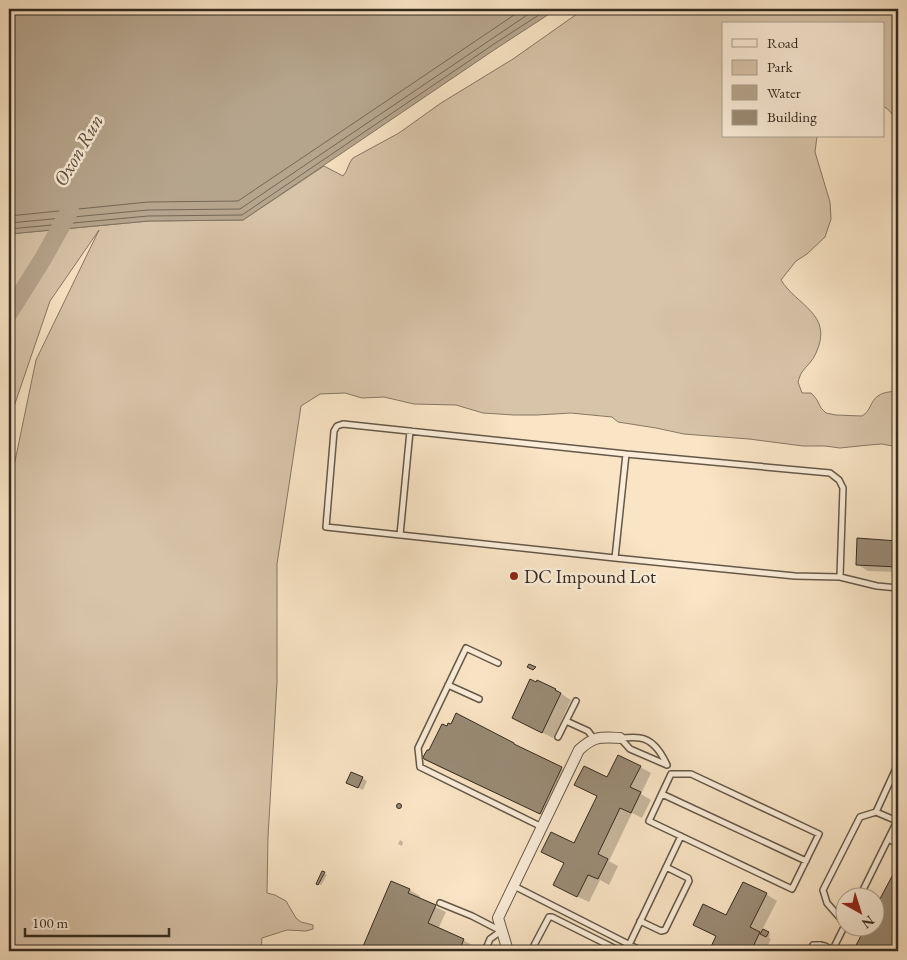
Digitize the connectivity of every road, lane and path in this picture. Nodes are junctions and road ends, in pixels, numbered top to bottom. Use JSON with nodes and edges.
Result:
{"nodes":[{"id":1,"x":410,"y":431,"type":"junction"},
{"id":2,"x":626,"y":454,"type":"junction"},
{"id":3,"x":400,"y":535,"type":"junction"},
{"id":4,"x":615,"y":558,"type":"junction"},
{"id":5,"x":840,"y":577,"type":"junction"},
{"id":6,"x":898,"y":588,"type":"edge"},
{"id":7,"x":498,"y":663,"type":"dead end"},
{"id":8,"x":448,"y":685,"type":"junction"},
{"id":9,"x":479,"y":699,"type":"dead end"},
{"id":10,"x":576,"y":702,"type":"dead end"},
{"id":11,"x":566,"y":721,"type":"junction"},
{"id":12,"x":558,"y":737,"type":"dead end"},
{"id":13,"x":620,"y":738,"type":"junction"},
{"id":14,"x":595,"y":739,"type":"junction"},
{"id":15,"x":898,"y":764,"type":"edge"},
{"id":16,"x":667,"y":766,"type":"junction"},
{"id":17,"x":671,"y":774,"type":"junction"},
{"id":18,"x":662,"y":794,"type":"junction"},
{"id":19,"x":876,"y":812,"type":"junction"},
{"id":20,"x":898,"y":821,"type":"edge"},
{"id":21,"x":542,"y":827,"type":"junction"},
{"id":22,"x":681,"y":836,"type":"junction"},
{"id":23,"x":888,"y":839,"type":"junction"},
{"id":24,"x":898,"y":844,"type":"edge"},
{"id":25,"x":806,"y":861,"type":"junction"},
{"id":26,"x":666,"y":867,"type":"junction"},
{"id":27,"x":514,"y":886,"type":"junction"},
{"id":28,"x":864,"y":888,"type":"edge"},
{"id":29,"x":440,"y":903,"type":"dead end"},
{"id":30,"x":834,"y":911,"type":"edge"},
{"id":31,"x":640,"y":921,"type":"junction"},
{"id":32,"x":501,"y":931,"type":"junction"},
{"id":33,"x":839,"y":938,"type":"edge"},
{"id":34,"x":622,"y":941,"type":"junction"},
{"id":35,"x":629,"y":945,"type":"junction"},
{"id":36,"x":618,"y":950,"type":"edge"},
{"id":37,"x":485,"y":951,"type":"edge"},
{"id":38,"x":508,"y":951,"type":"edge"},
{"id":39,"x":531,"y":951,"type":"edge"},
{"id":40,"x":642,"y":951,"type":"edge"},
{"id":41,"x":810,"y":951,"type":"edge"},
{"id":42,"x":833,"y":951,"type":"edge"}],
"edges":[{"from":1,"to":2,"type":"lane"},
{"from":1,"to":3,"type":"lane"},
{"from":1,"to":3,"type":"lane"},
{"from":2,"to":4,"type":"lane"},
{"from":2,"to":5,"type":"lane"},
{"from":3,"to":4,"type":"lane"},
{"from":4,"to":5,"type":"lane"},
{"from":5,"to":6,"type":"lane"},
{"from":7,"to":8,"type":"lane"},
{"from":8,"to":9,"type":"lane"},
{"from":8,"to":21,"type":"lane"},
{"from":10,"to":11,"type":"lane"},
{"from":11,"to":12,"type":"lane"},
{"from":11,"to":14,"type":"lane"},
{"from":13,"to":14,"type":"street"},
{"from":13,"to":16,"type":"lane"},
{"from":13,"to":16,"type":"lane"},
{"from":14,"to":21,"type":"street"},
{"from":15,"to":19,"type":"lane"},
{"from":16,"to":17,"type":"lane"},
{"from":17,"to":18,"type":"lane"},
{"from":17,"to":25,"type":"lane"},
{"from":18,"to":22,"type":"lane"},
{"from":18,"to":25,"type":"lane"},
{"from":19,"to":20,"type":"lane"},
{"from":19,"to":30,"type":"lane"},
{"from":20,"to":23,"type":"lane"},
{"from":21,"to":27,"type":"street"},
{"from":22,"to":25,"type":"lane"},
{"from":22,"to":26,"type":"lane"},
{"from":23,"to":24,"type":"lane"},
{"from":23,"to":28,"type":"lane"},
{"from":26,"to":31,"type":"lane"},
{"from":26,"to":31,"type":"lane"},
{"from":27,"to":32,"type":"street"},
{"from":27,"to":34,"type":"lane"},
{"from":29,"to":32,"type":"lane"},
{"from":31,"to":35,"type":"lane"},
{"from":32,"to":37,"type":"lane"},
{"from":32,"to":38,"type":"street"},
{"from":33,"to":42,"type":"lane"},
{"from":34,"to":35,"type":"lane"},
{"from":34,"to":36,"type":"lane"},
{"from":35,"to":40,"type":"lane"},
{"from":36,"to":39,"type":"lane"},
{"from":41,"to":42,"type":"lane","bridge":true}]}
